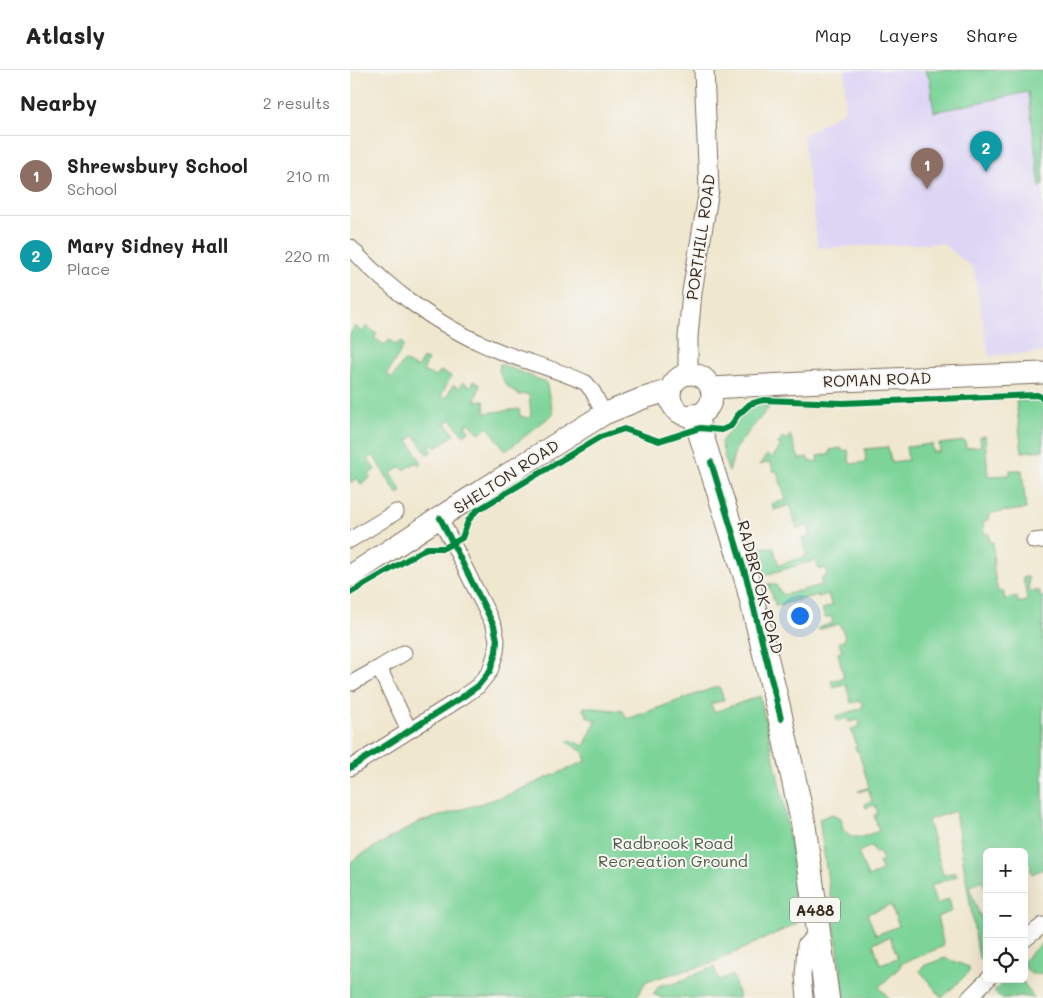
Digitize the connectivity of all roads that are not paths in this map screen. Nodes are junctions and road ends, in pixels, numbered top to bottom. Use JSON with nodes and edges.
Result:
{"nodes":[{"id":1,"x":704,"y":70,"type":"edge"},
{"id":2,"x":350,"y":247,"type":"edge"},
{"id":3,"x":688,"y":373,"type":"junction"},
{"id":4,"x":1043,"y":373,"type":"edge"},
{"id":5,"x":712,"y":388,"type":"junction"},
{"id":6,"x":670,"y":390,"type":"junction"},
{"id":7,"x":604,"y":414,"type":"junction"},
{"id":8,"x":695,"y":416,"type":"junction"},
{"id":9,"x":396,"y":512,"type":"dead end"},
{"id":10,"x":440,"y":518,"type":"junction"},
{"id":11,"x":350,"y":540,"type":"edge"},
{"id":12,"x":350,"y":576,"type":"edge"},
{"id":13,"x":404,"y":653,"type":"dead end"},
{"id":14,"x":378,"y":668,"type":"junction"},
{"id":15,"x":352,"y":683,"type":"dead end"},
{"id":16,"x":409,"y":730,"type":"junction"},
{"id":17,"x":350,"y":768,"type":"edge"},
{"id":18,"x":1043,"y":925,"type":"edge"},
{"id":19,"x":818,"y":932,"type":"junction"},
{"id":20,"x":1027,"y":938,"type":"edge"},
{"id":21,"x":984,"y":983,"type":"edge"},
{"id":22,"x":805,"y":998,"type":"edge"},
{"id":23,"x":827,"y":998,"type":"edge"},
{"id":24,"x":969,"y":998,"type":"edge"}],
"edges":[{"from":1,"to":3,"type":"street","name":"PORTHILL ROAD"},
{"from":2,"to":7,"type":"street"},
{"from":3,"to":5,"type":"main road"},
{"from":3,"to":6,"type":"main road"},
{"from":4,"to":5,"type":"main road","name":"ROMAN ROAD"},
{"from":5,"to":8,"type":"main road"},
{"from":6,"to":7,"type":"main road","name":"SHELTON ROAD"},
{"from":6,"to":8,"type":"main road"},
{"from":7,"to":10,"type":"main road","name":"SHELTON ROAD"},
{"from":8,"to":19,"type":"main road","name":"RADBROOK ROAD","number":"A488"},
{"from":9,"to":11,"type":"street"},
{"from":10,"to":12,"type":"main road","name":"SHELTON ROAD"},
{"from":10,"to":16,"type":"street"},
{"from":13,"to":14,"type":"street"},
{"from":14,"to":15,"type":"street"},
{"from":14,"to":16,"type":"street"},
{"from":16,"to":17,"type":"street"},
{"from":18,"to":20,"type":"street"},
{"from":19,"to":22,"type":"street"},
{"from":19,"to":23,"type":"main road","name":"RADBROOK ROAD","number":"A488"},
{"from":21,"to":24,"type":"street"}]}
